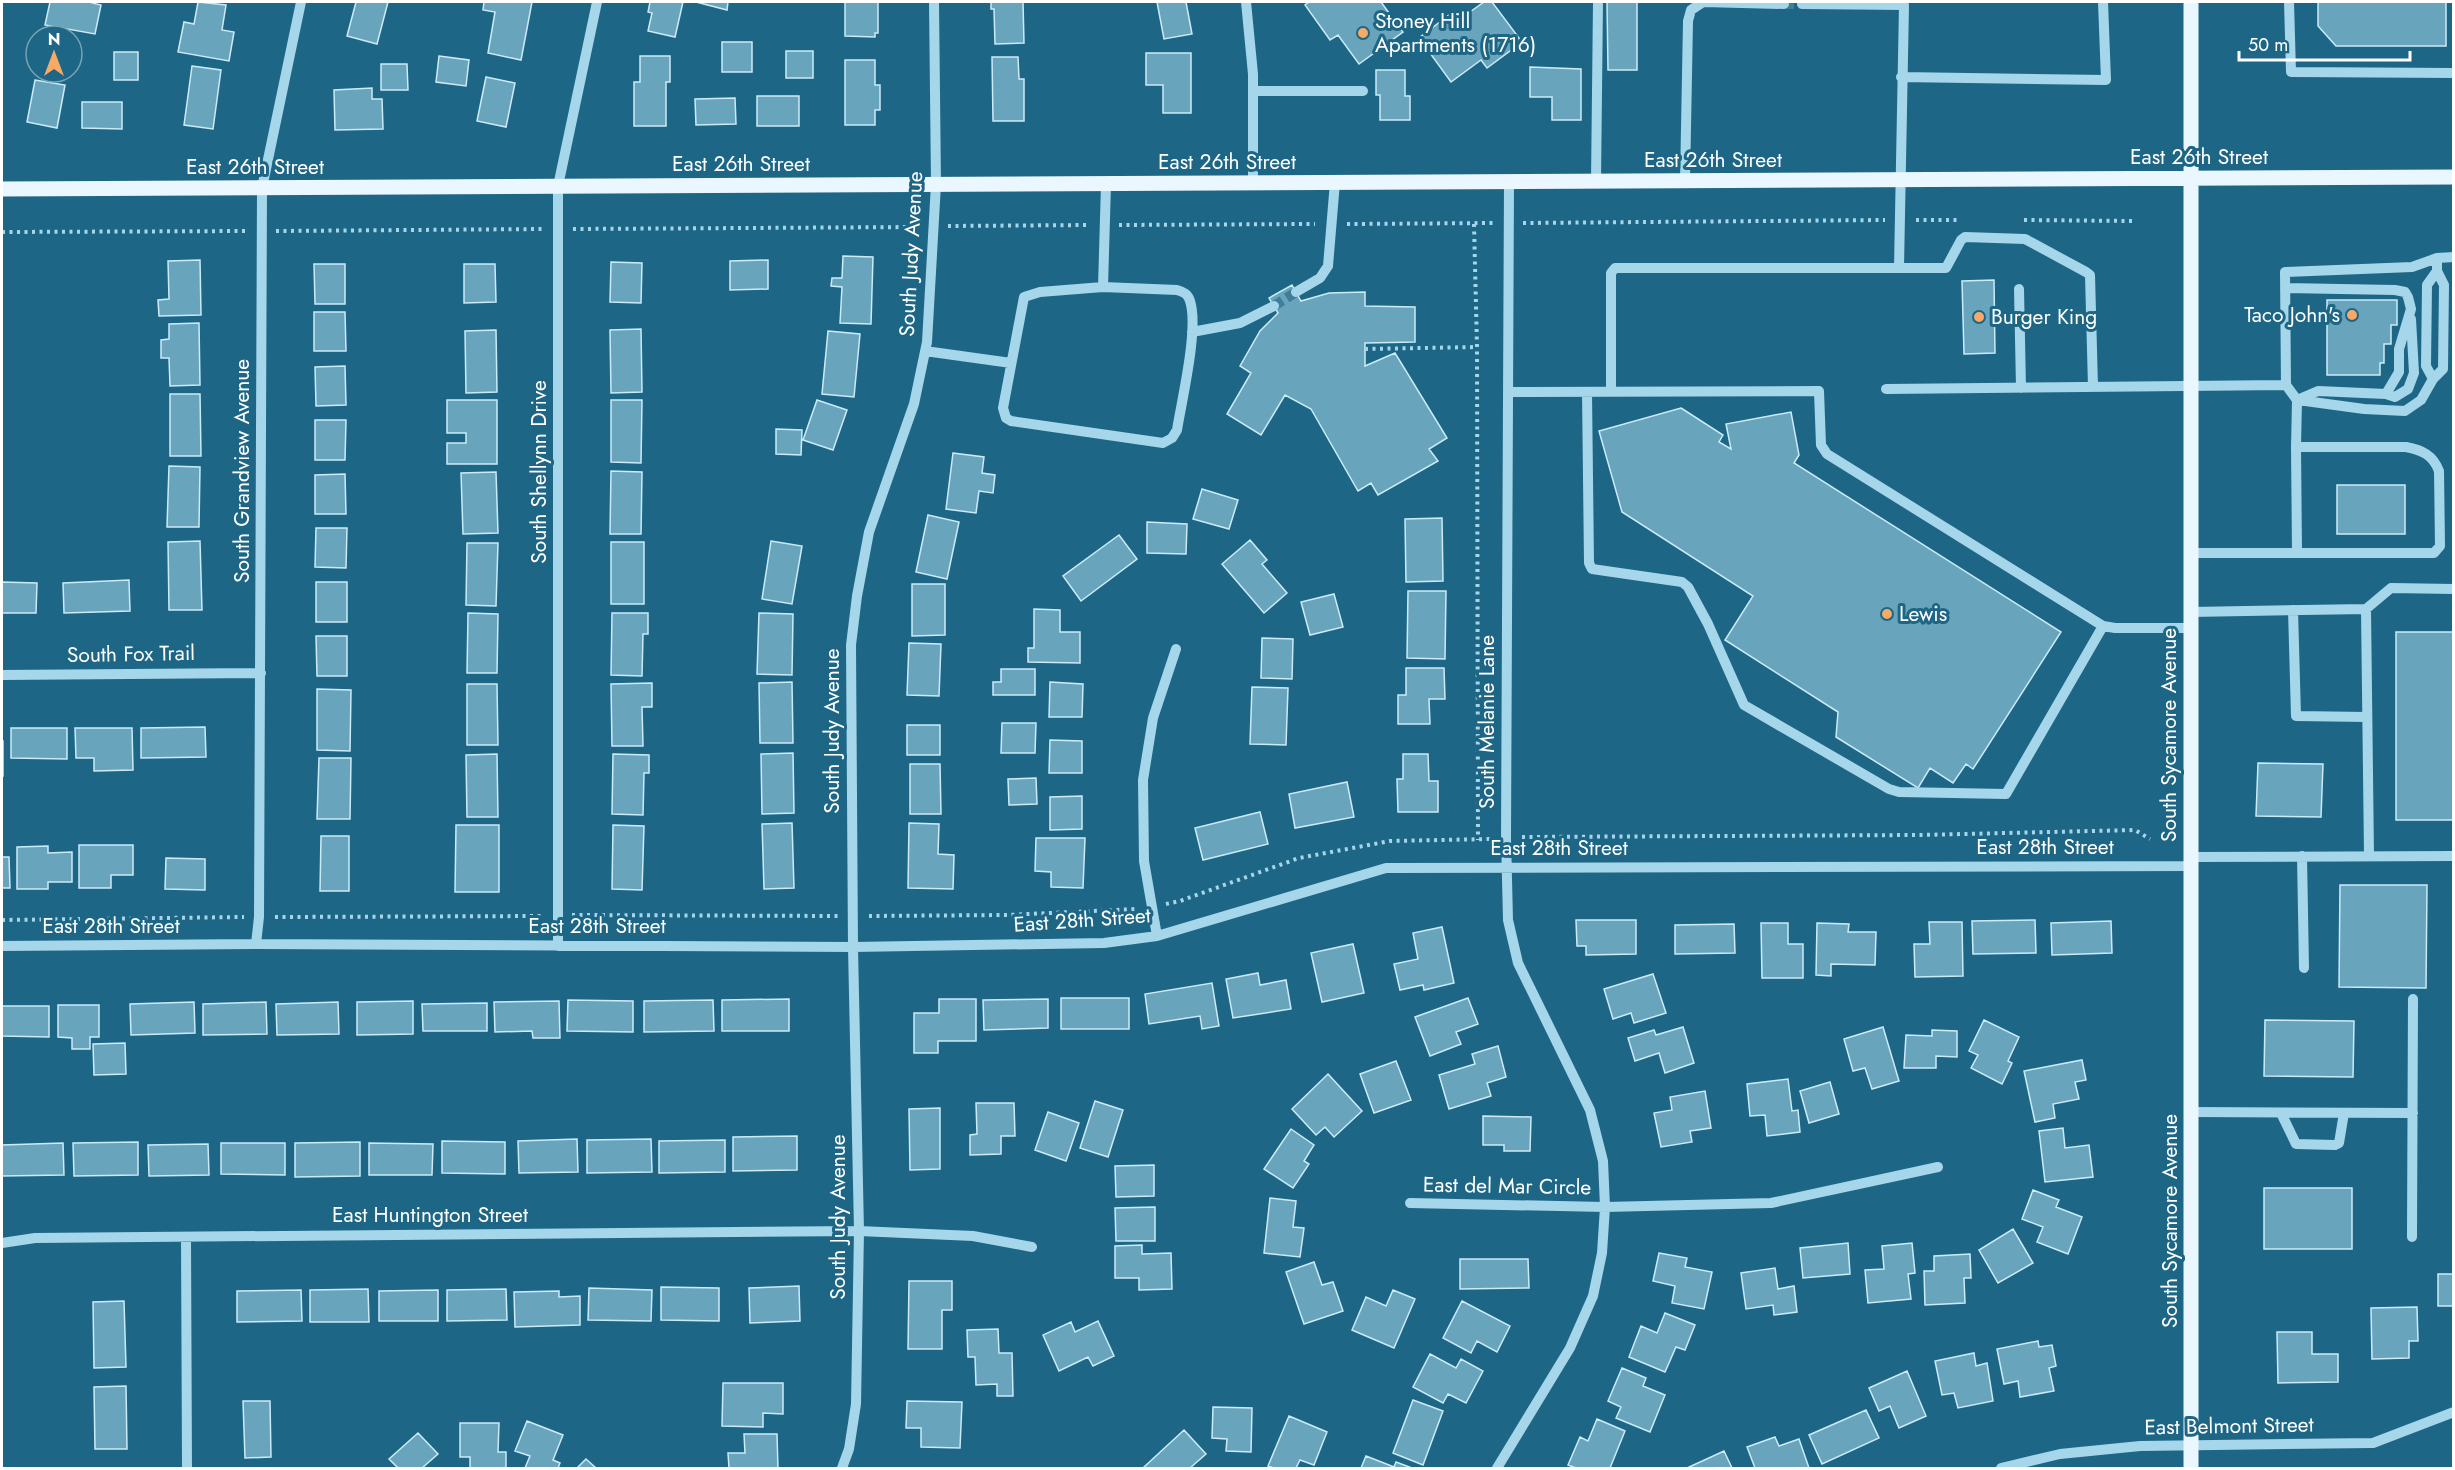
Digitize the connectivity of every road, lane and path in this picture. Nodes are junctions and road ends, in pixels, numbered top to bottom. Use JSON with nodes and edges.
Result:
{"nodes":[{"id":1,"x":301,"y":2,"type":"edge"},
{"id":2,"x":597,"y":2,"type":"edge"},
{"id":3,"x":934,"y":2,"type":"edge"},
{"id":4,"x":1246,"y":2,"type":"edge"},
{"id":5,"x":1598,"y":2,"type":"edge"},
{"id":6,"x":2103,"y":2,"type":"edge"},
{"id":7,"x":2191,"y":2,"type":"edge"},
{"id":8,"x":2289,"y":2,"type":"edge"},
{"id":9,"x":1906,"y":3,"type":"edge"},
{"id":10,"x":1784,"y":4,"type":"dead end"},
{"id":11,"x":1802,"y":4,"type":"dead end"},
{"id":12,"x":2454,"y":73,"type":"edge"},
{"id":13,"x":1901,"y":77,"type":"junction"},
{"id":14,"x":1253,"y":91,"type":"junction"},
{"id":15,"x":1363,"y":91,"type":"dead end"},
{"id":16,"x":2454,"y":177,"type":"edge"},
{"id":17,"x":2192,"y":178,"type":"junction"},
{"id":18,"x":1900,"y":180,"type":"junction"},
{"id":19,"x":1596,"y":181,"type":"junction"},
{"id":20,"x":1685,"y":181,"type":"junction"},
{"id":21,"x":1335,"y":182,"type":"junction"},
{"id":22,"x":1509,"y":182,"type":"junction"},
{"id":23,"x":1253,"y":183,"type":"junction"},
{"id":24,"x":936,"y":184,"type":"junction"},
{"id":25,"x":1106,"y":184,"type":"junction"},
{"id":26,"x":558,"y":186,"type":"junction"},
{"id":27,"x":262,"y":188,"type":"junction"},
{"id":28,"x":2,"y":189,"type":"edge"},
{"id":29,"x":1899,"y":220,"type":"junction"},
{"id":30,"x":1969,"y":220,"type":"dead end"},
{"id":31,"x":2016,"y":220,"type":"dead end"},
{"id":32,"x":2132,"y":221,"type":"dead end"},
{"id":33,"x":1509,"y":223,"type":"junction"},
{"id":34,"x":1333,"y":224,"type":"junction"},
{"id":35,"x":1474,"y":224,"type":"junction"},
{"id":36,"x":1105,"y":225,"type":"junction"},
{"id":37,"x":934,"y":227,"type":"junction"},
{"id":38,"x":558,"y":229,"type":"junction"},
{"id":39,"x":262,"y":231,"type":"junction"},
{"id":40,"x":2,"y":232,"type":"edge"},
{"id":41,"x":2454,"y":257,"type":"edge"},
{"id":42,"x":2437,"y":258,"type":"junction"},
{"id":43,"x":1899,"y":268,"type":"junction"},
{"id":44,"x":2437,"y":272,"type":"junction"},
{"id":45,"x":1103,"y":287,"type":"junction"},
{"id":46,"x":2285,"y":288,"type":"junction"},
{"id":47,"x":2019,"y":289,"type":"dead end"},
{"id":48,"x":1296,"y":292,"type":"tunnel mouth"},
{"id":49,"x":1274,"y":306,"type":"tunnel mouth"},
{"id":50,"x":2411,"y":309,"type":"junction"},
{"id":51,"x":1192,"y":332,"type":"junction"},
{"id":52,"x":1477,"y":346,"type":"junction"},
{"id":53,"x":1365,"y":349,"type":"dead end"},
{"id":54,"x":925,"y":351,"type":"junction"},
{"id":55,"x":1011,"y":363,"type":"junction"},
{"id":56,"x":2433,"y":379,"type":"junction"},
{"id":57,"x":2286,"y":385,"type":"junction"},
{"id":58,"x":2191,"y":386,"type":"junction"},
{"id":59,"x":2020,"y":387,"type":"junction"},
{"id":60,"x":2093,"y":387,"type":"junction"},
{"id":61,"x":1887,"y":389,"type":"dead end"},
{"id":62,"x":1509,"y":392,"type":"junction"},
{"id":63,"x":1587,"y":392,"type":"junction"},
{"id":64,"x":1611,"y":392,"type":"junction"},
{"id":65,"x":2386,"y":394,"type":"junction"},
{"id":66,"x":2297,"y":400,"type":"junction"},
{"id":67,"x":2296,"y":447,"type":"junction"},
{"id":68,"x":2191,"y":553,"type":"junction"},
{"id":69,"x":2297,"y":553,"type":"junction"},
{"id":70,"x":2454,"y":589,"type":"edge"},
{"id":71,"x":2366,"y":609,"type":"junction"},
{"id":72,"x":2293,"y":610,"type":"junction"},
{"id":73,"x":2191,"y":612,"type":"junction"},
{"id":74,"x":2103,"y":626,"type":"junction"},
{"id":75,"x":2191,"y":628,"type":"junction"},
{"id":76,"x":1176,"y":649,"type":"dead end"},
{"id":77,"x":261,"y":673,"type":"junction"},
{"id":78,"x":2,"y":675,"type":"edge"},
{"id":79,"x":2367,"y":717,"type":"junction"},
{"id":80,"x":1506,"y":838,"type":"junction"},
{"id":81,"x":2150,"y":839,"type":"dead end"},
{"id":82,"x":1478,"y":840,"type":"junction"},
{"id":83,"x":2302,"y":856,"type":"junction"},
{"id":84,"x":2369,"y":856,"type":"junction"},
{"id":85,"x":2454,"y":856,"type":"edge"},
{"id":86,"x":2190,"y":861,"type":"junction"},
{"id":87,"x":1506,"y":867,"type":"junction"},
{"id":88,"x":1152,"y":907,"type":"junction"},
{"id":89,"x":558,"y":916,"type":"junction"},
{"id":90,"x":853,"y":916,"type":"junction"},
{"id":91,"x":259,"y":917,"type":"junction"},
{"id":92,"x":2,"y":920,"type":"edge"},
{"id":93,"x":1157,"y":936,"type":"junction"},
{"id":94,"x":256,"y":944,"type":"junction"},
{"id":95,"x":2,"y":946,"type":"edge"},
{"id":96,"x":558,"y":946,"type":"junction"},
{"id":97,"x":853,"y":947,"type":"junction"},
{"id":98,"x":2304,"y":968,"type":"dead end"},
{"id":99,"x":2413,"y":999,"type":"dead end"},
{"id":100,"x":2190,"y":1112,"type":"junction"},
{"id":101,"x":2281,"y":1113,"type":"junction"},
{"id":102,"x":2344,"y":1113,"type":"junction"},
{"id":103,"x":2413,"y":1113,"type":"junction"},
{"id":104,"x":1938,"y":1167,"type":"dead end"},
{"id":105,"x":1410,"y":1203,"type":"dead end"},
{"id":106,"x":1605,"y":1207,"type":"junction"},
{"id":107,"x":860,"y":1231,"type":"junction"},
{"id":108,"x":186,"y":1237,"type":"junction"},
{"id":109,"x":2412,"y":1237,"type":"dead end"},
{"id":110,"x":2,"y":1243,"type":"edge"},
{"id":111,"x":1032,"y":1247,"type":"dead end"},
{"id":112,"x":2454,"y":1412,"type":"edge"},
{"id":113,"x":2191,"y":1446,"type":"junction"},
{"id":114,"x":187,"y":1468,"type":"edge"},
{"id":115,"x":842,"y":1468,"type":"edge"},
{"id":116,"x":1497,"y":1468,"type":"edge"},
{"id":117,"x":2001,"y":1468,"type":"edge"},
{"id":118,"x":2191,"y":1468,"type":"edge"}],
"edges":[{"from":1,"to":27,"type":"street","name":"South Grandview Avenue"},
{"from":2,"to":26,"type":"street","name":"South Shellynn Drive"},
{"from":3,"to":24,"type":"street","name":"South Judy Avenue"},
{"from":4,"to":14,"type":"street"},
{"from":5,"to":19,"type":"street"},
{"from":6,"to":13,"type":"street"},
{"from":7,"to":17,"type":"main road","name":"South Sycamore Avenue"},
{"from":8,"to":12,"type":"street"},
{"from":9,"to":11,"type":"street"},
{"from":9,"to":13,"type":"street"},
{"from":10,"to":20,"type":"street"},
{"from":13,"to":18,"type":"street"},
{"from":14,"to":15,"type":"street"},
{"from":14,"to":23,"type":"street"},
{"from":16,"to":17,"type":"main road","name":"East 26th Street"},
{"from":17,"to":18,"type":"main road","name":"East 26th Street"},
{"from":17,"to":58,"type":"main road","name":"South Sycamore Avenue"},
{"from":18,"to":20,"type":"main road","name":"East 26th Street"},
{"from":18,"to":29,"type":"street"},
{"from":19,"to":20,"type":"main road","name":"East 26th Street"},
{"from":19,"to":22,"type":"main road","name":"East 26th Street"},
{"from":21,"to":22,"type":"main road","name":"East 26th Street"},
{"from":21,"to":23,"type":"main road","name":"East 26th Street"},
{"from":21,"to":34,"type":"street"},
{"from":22,"to":33,"type":"street","name":"South Melanie Lane"},
{"from":23,"to":25,"type":"main road","name":"East 26th Street"},
{"from":24,"to":25,"type":"main road","name":"East 26th Street"},
{"from":24,"to":26,"type":"main road","name":"East 26th Street"},
{"from":24,"to":37,"type":"street","name":"South Judy Avenue"},
{"from":25,"to":36,"type":"street"},
{"from":26,"to":27,"type":"main road","name":"East 26th Street"},
{"from":26,"to":38,"type":"street","name":"South Shellynn Drive"},
{"from":27,"to":28,"type":"main road","name":"East 26th Street"},
{"from":27,"to":39,"type":"street","name":"South Grandview Avenue"},
{"from":29,"to":30,"type":"path"},
{"from":29,"to":33,"type":"path"},
{"from":29,"to":43,"type":"street"},
{"from":31,"to":32,"type":"path"},
{"from":33,"to":35,"type":"path"},
{"from":33,"to":62,"type":"street","name":"South Melanie Lane"},
{"from":34,"to":35,"type":"path"},
{"from":34,"to":36,"type":"path"},
{"from":34,"to":48,"type":"street"},
{"from":35,"to":52,"type":"path"},
{"from":36,"to":37,"type":"path"},
{"from":36,"to":45,"type":"street"},
{"from":37,"to":38,"type":"path"},
{"from":37,"to":54,"type":"street","name":"South Judy Avenue"},
{"from":38,"to":39,"type":"path"},
{"from":38,"to":89,"type":"street","name":"South Shellynn Drive"},
{"from":39,"to":40,"type":"path"},
{"from":39,"to":77,"type":"street","name":"South Grandview Avenue"},
{"from":41,"to":42,"type":"street"},
{"from":42,"to":44,"type":"street"},
{"from":42,"to":46,"type":"street"},
{"from":43,"to":60,"type":"street"},
{"from":43,"to":64,"type":"street"},
{"from":44,"to":56,"type":"street"},
{"from":44,"to":56,"type":"street"},
{"from":45,"to":51,"type":"street"},
{"from":45,"to":55,"type":"street"},
{"from":46,"to":50,"type":"street"},
{"from":46,"to":57,"type":"street"},
{"from":47,"to":59,"type":"street"},
{"from":49,"to":51,"type":"street"},
{"from":50,"to":65,"type":"street"},
{"from":50,"to":65,"type":"street"},
{"from":51,"to":55,"type":"street"},
{"from":52,"to":53,"type":"path"},
{"from":52,"to":82,"type":"path"},
{"from":54,"to":55,"type":"street"},
{"from":54,"to":90,"type":"street","name":"South Judy Avenue"},
{"from":56,"to":66,"type":"street"},
{"from":57,"to":58,"type":"street"},
{"from":57,"to":66,"type":"street"},
{"from":58,"to":60,"type":"street"},
{"from":58,"to":68,"type":"main road","name":"South Sycamore Avenue"},
{"from":59,"to":60,"type":"street"},
{"from":59,"to":61,"type":"street"},
{"from":62,"to":63,"type":"street"},
{"from":62,"to":80,"type":"street","name":"South Melanie Lane"},
{"from":63,"to":64,"type":"street"},
{"from":63,"to":74,"type":"street"},
{"from":64,"to":74,"type":"street"},
{"from":65,"to":66,"type":"street"},
{"from":66,"to":67,"type":"street"},
{"from":67,"to":69,"type":"street"},
{"from":67,"to":69,"type":"street"},
{"from":68,"to":69,"type":"street"},
{"from":68,"to":73,"type":"main road","name":"South Sycamore Avenue"},
{"from":70,"to":71,"type":"street"},
{"from":71,"to":72,"type":"street"},
{"from":71,"to":79,"type":"street"},
{"from":72,"to":73,"type":"street"},
{"from":72,"to":79,"type":"street"},
{"from":73,"to":75,"type":"main road","name":"South Sycamore Avenue"},
{"from":74,"to":75,"type":"street"},
{"from":75,"to":86,"type":"main road","name":"South Sycamore Avenue"},
{"from":76,"to":88,"type":"street"},
{"from":77,"to":78,"type":"street","name":"South Fox Trail"},
{"from":77,"to":91,"type":"street","name":"South Grandview Avenue"},
{"from":79,"to":84,"type":"street"},
{"from":80,"to":81,"type":"path"},
{"from":80,"to":82,"type":"path"},
{"from":80,"to":87,"type":"street","name":"South Melanie Lane"},
{"from":82,"to":88,"type":"path"},
{"from":83,"to":84,"type":"street","name":"East 28th Street"},
{"from":83,"to":86,"type":"street","name":"East 28th Street"},
{"from":83,"to":98,"type":"street"},
{"from":84,"to":85,"type":"street","name":"East 28th Street"},
{"from":86,"to":87,"type":"street","name":"East 28th Street"},
{"from":86,"to":100,"type":"main road","name":"South Sycamore Avenue"},
{"from":87,"to":93,"type":"street","name":"East 28th Street"},
{"from":87,"to":106,"type":"street","name":"South Melanie Lane"},
{"from":88,"to":90,"type":"path"},
{"from":88,"to":93,"type":"street"},
{"from":89,"to":90,"type":"path"},
{"from":89,"to":91,"type":"path"},
{"from":89,"to":96,"type":"street","name":"South Shellynn Drive"},
{"from":90,"to":97,"type":"street","name":"South Judy Avenue"},
{"from":91,"to":92,"type":"path"},
{"from":91,"to":94,"type":"street","name":"South Grandview Avenue"},
{"from":93,"to":97,"type":"street","name":"East 28th Street"},
{"from":94,"to":95,"type":"street","name":"East 28th Street"},
{"from":94,"to":96,"type":"street","name":"East 28th Street"},
{"from":96,"to":97,"type":"street","name":"East 28th Street"},
{"from":97,"to":107,"type":"street","name":"South Judy Avenue"},
{"from":99,"to":103,"type":"street"},
{"from":100,"to":101,"type":"street"},
{"from":100,"to":113,"type":"main road","name":"South Sycamore Avenue"},
{"from":101,"to":102,"type":"street"},
{"from":101,"to":102,"type":"street"},
{"from":102,"to":103,"type":"street"},
{"from":103,"to":109,"type":"street"},
{"from":104,"to":106,"type":"street","name":"East del Mar Circle"},
{"from":105,"to":106,"type":"street","name":"East del Mar Circle"},
{"from":106,"to":116,"type":"street","name":"South Melanie Lane"},
{"from":107,"to":108,"type":"street","name":"East Huntington Street"},
{"from":107,"to":111,"type":"street","name":"East Huntington Street"},
{"from":107,"to":115,"type":"street","name":"South Judy Avenue"},
{"from":108,"to":110,"type":"street","name":"East Huntington Street"},
{"from":108,"to":114,"type":"street"},
{"from":112,"to":113,"type":"street","name":"East Belmont Street"},
{"from":113,"to":117,"type":"street","name":"East Belmont Street"},
{"from":113,"to":118,"type":"main road","name":"South Sycamore Avenue"}]}
